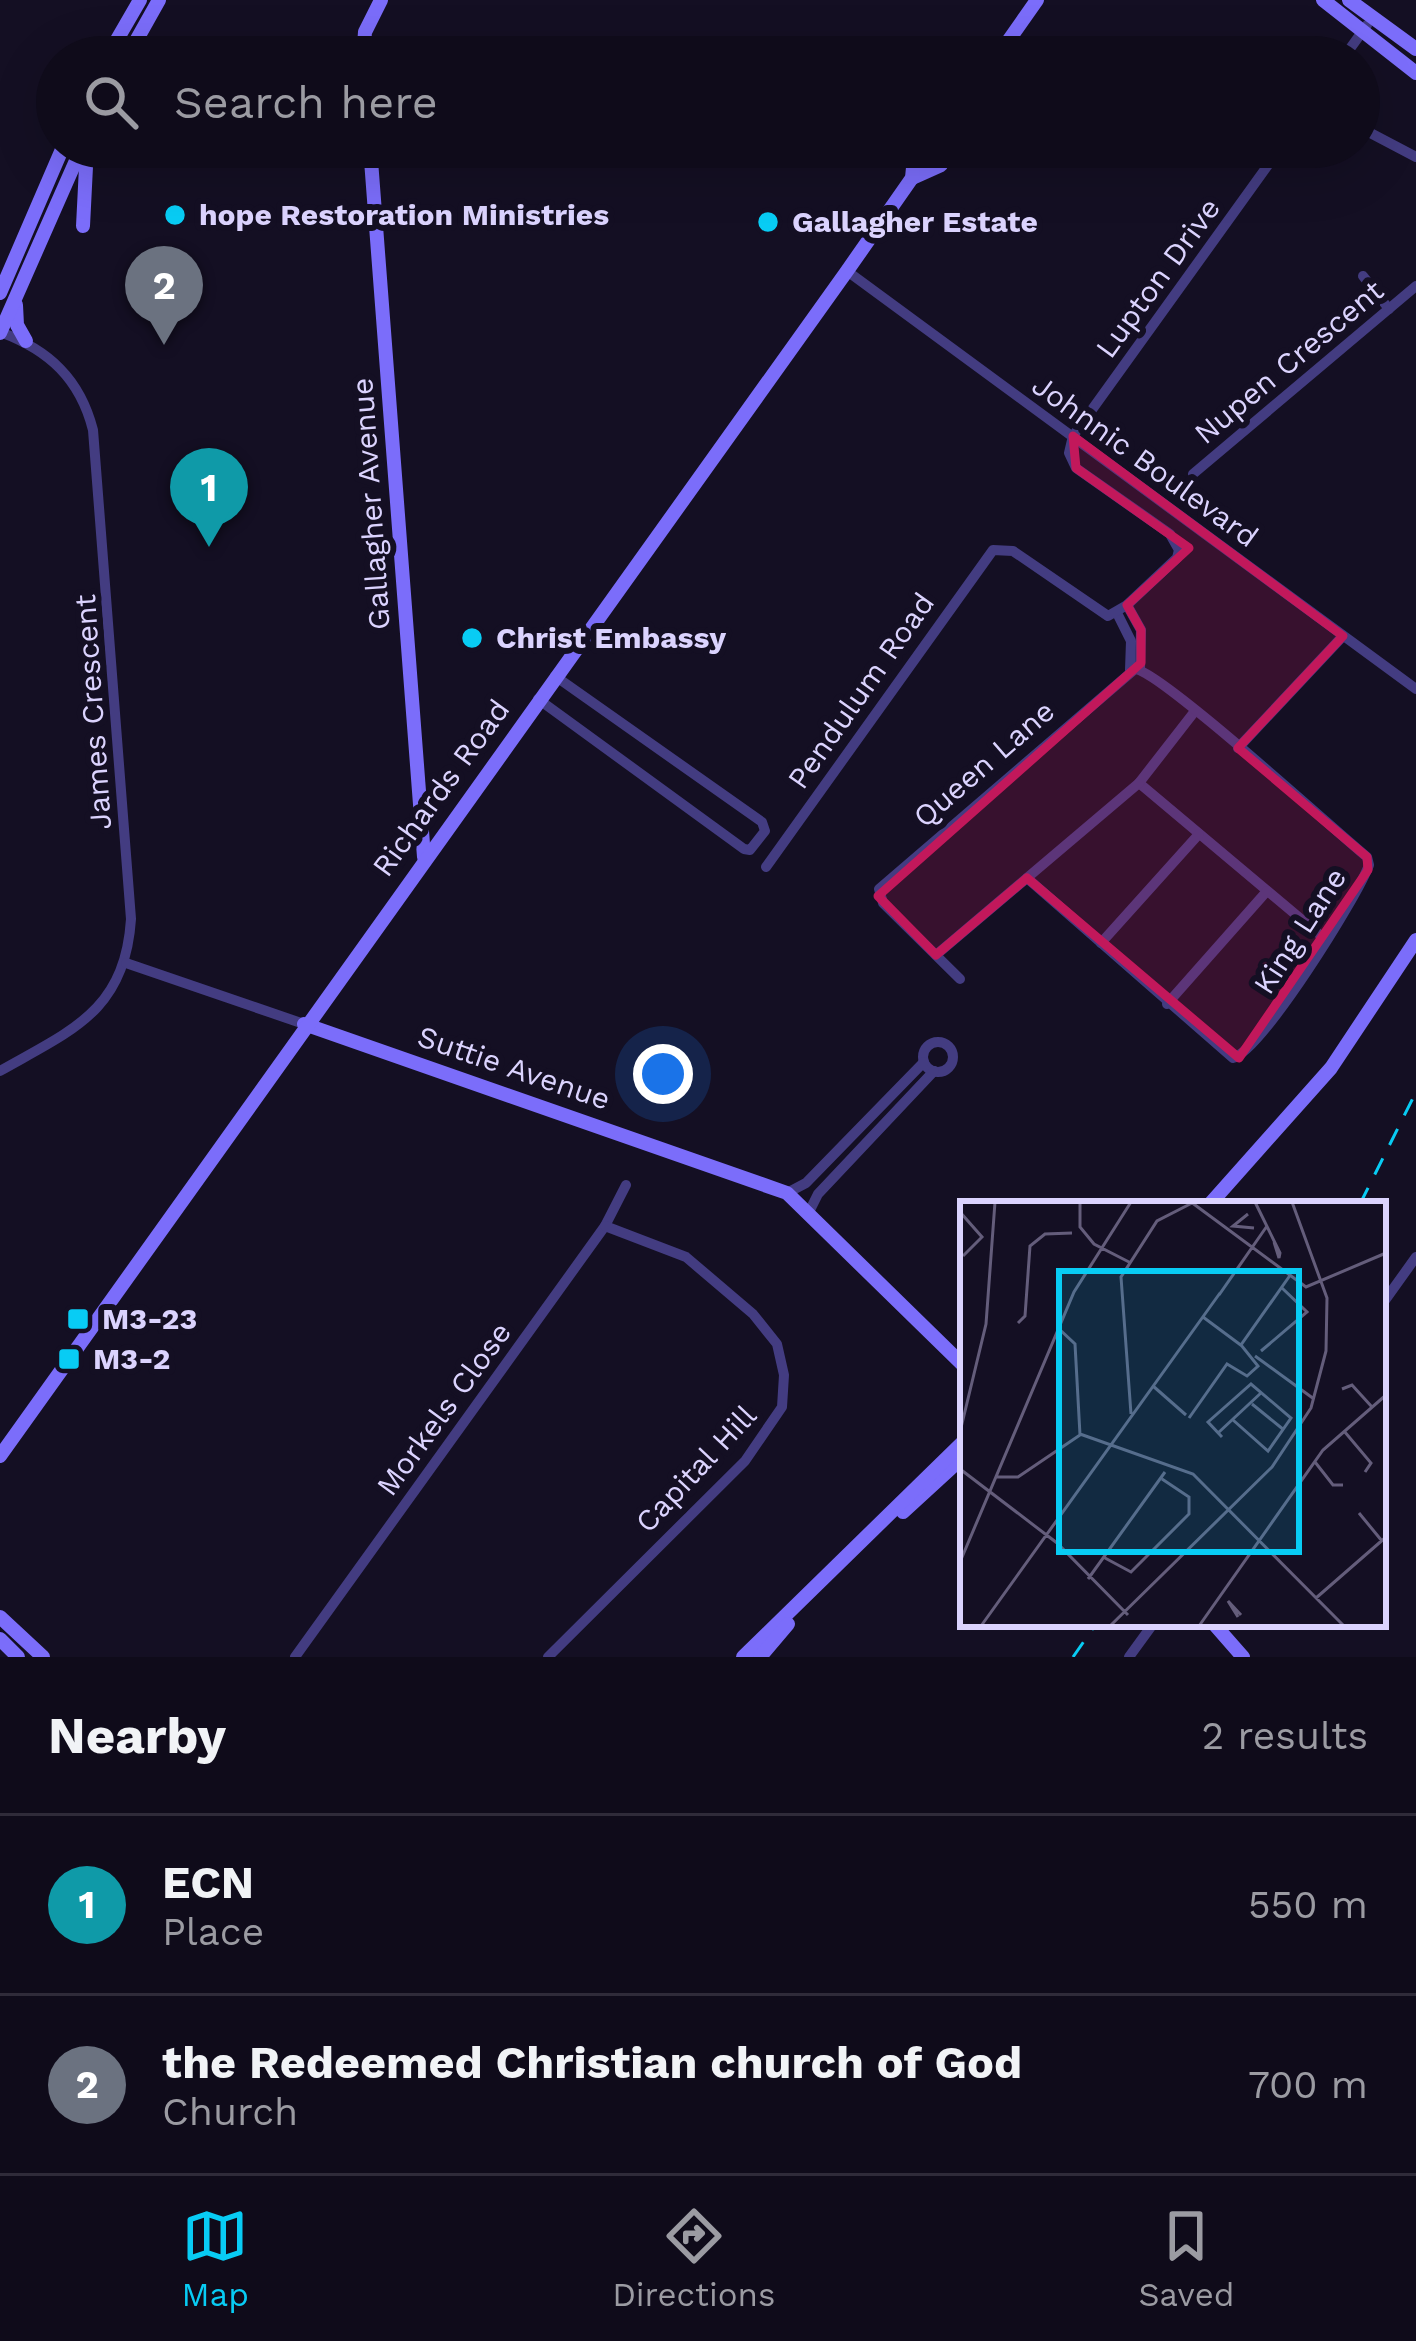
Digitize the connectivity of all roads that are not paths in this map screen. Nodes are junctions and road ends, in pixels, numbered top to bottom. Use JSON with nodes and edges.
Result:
{"nodes":[{"id":1,"x":140,"y":0,"type":"edge"},
{"id":2,"x":159,"y":0,"type":"edge"},
{"id":3,"x":381,"y":0,"type":"edge"},
{"id":4,"x":1037,"y":0,"type":"edge"},
{"id":5,"x":1324,"y":0,"type":"edge"},
{"id":6,"x":1349,"y":0,"type":"edge"},
{"id":7,"x":1367,"y":24,"type":"junction"},
{"id":8,"x":119,"y":36,"type":"edge"},
{"id":9,"x":139,"y":36,"type":"edge"},
{"id":10,"x":365,"y":36,"type":"edge"},
{"id":11,"x":1012,"y":36,"type":"edge"},
{"id":12,"x":1359,"y":36,"type":"edge"},
{"id":13,"x":1379,"y":36,"type":"edge"},
{"id":14,"x":1380,"y":37,"type":"edge"},
{"id":15,"x":1416,"y":49,"type":"edge"},
{"id":16,"x":1416,"y":73,"type":"edge"},
{"id":17,"x":1380,"y":138,"type":"edge"},
{"id":18,"x":1416,"y":157,"type":"edge"},
{"id":19,"x":54,"y":168,"type":"edge"},
{"id":20,"x":74,"y":168,"type":"edge"},
{"id":21,"x":84,"y":168,"type":"edge"},
{"id":22,"x":372,"y":168,"type":"edge"},
{"id":23,"x":914,"y":168,"type":"edge"},
{"id":24,"x":1266,"y":168,"type":"edge"},
{"id":25,"x":83,"y":226,"type":"dead end"},
{"id":26,"x":847,"y":271,"type":"junction"},
{"id":27,"x":1363,"y":276,"type":"dead end"},
{"id":28,"x":1416,"y":286,"type":"edge"},
{"id":29,"x":19,"y":288,"type":"junction"},
{"id":30,"x":0,"y":293,"type":"edge"},
{"id":31,"x":1389,"y":309,"type":"junction"},
{"id":32,"x":0,"y":333,"type":"edge"},
{"id":33,"x":26,"y":341,"type":"junction"},
{"id":34,"x":1073,"y":436,"type":"junction"},
{"id":35,"x":1193,"y":474,"type":"dead end"},
{"id":36,"x":1117,"y":611,"type":"junction"},
{"id":37,"x":1343,"y":636,"type":"junction"},
{"id":38,"x":1135,"y":669,"type":"junction"},
{"id":39,"x":555,"y":676,"type":"junction"},
{"id":40,"x":1416,"y":689,"type":"edge"},
{"id":41,"x":538,"y":699,"type":"junction"},
{"id":42,"x":1195,"y":711,"type":"junction"},
{"id":43,"x":1238,"y":748,"type":"junction"},
{"id":44,"x":1139,"y":783,"type":"junction"},
{"id":45,"x":1199,"y":834,"type":"junction"},
{"id":46,"x":424,"y":857,"type":"junction"},
{"id":47,"x":766,"y":866,"type":"dead end"},
{"id":48,"x":1027,"y":878,"type":"junction"},
{"id":49,"x":1267,"y":891,"type":"junction"},
{"id":50,"x":1327,"y":940,"type":"junction"},
{"id":51,"x":1416,"y":940,"type":"edge"},
{"id":52,"x":1101,"y":943,"type":"junction"},
{"id":53,"x":936,"y":956,"type":"junction"},
{"id":54,"x":126,"y":963,"type":"junction"},
{"id":55,"x":960,"y":979,"type":"dead end"},
{"id":56,"x":1167,"y":1004,"type":"junction"},
{"id":57,"x":304,"y":1024,"type":"junction"},
{"id":58,"x":0,"y":1071,"type":"edge"},
{"id":59,"x":849,"y":1139,"type":"junction"},
{"id":60,"x":861,"y":1149,"type":"junction"},
{"id":61,"x":626,"y":1185,"type":"dead end"},
{"id":62,"x":787,"y":1193,"type":"junction"},
{"id":63,"x":1213,"y":1201,"type":"edge"},
{"id":64,"x":809,"y":1212,"type":"junction"},
{"id":65,"x":605,"y":1226,"type":"junction"},
{"id":66,"x":1416,"y":1257,"type":"edge"},
{"id":67,"x":1386,"y":1299,"type":"edge"},
{"id":68,"x":960,"y":1362,"type":"edge"},
{"id":69,"x":15,"y":1431,"type":"junction"},
{"id":70,"x":960,"y":1445,"type":"edge"},
{"id":71,"x":0,"y":1446,"type":"edge"},
{"id":72,"x":0,"y":1456,"type":"edge"},
{"id":73,"x":960,"y":1460,"type":"edge"},
{"id":74,"x":0,"y":1617,"type":"edge"},
{"id":75,"x":1151,"y":1627,"type":"edge"},
{"id":76,"x":1217,"y":1627,"type":"edge"},
{"id":77,"x":0,"y":1639,"type":"edge"},
{"id":78,"x":18,"y":1657,"type":"edge"},
{"id":79,"x":43,"y":1657,"type":"edge"},
{"id":80,"x":295,"y":1657,"type":"edge"},
{"id":81,"x":548,"y":1657,"type":"edge"},
{"id":82,"x":743,"y":1657,"type":"edge"},
{"id":83,"x":760,"y":1657,"type":"edge"},
{"id":84,"x":1130,"y":1657,"type":"edge"},
{"id":85,"x":1243,"y":1657,"type":"edge"}],
"edges":[{"from":1,"to":8,"type":"street"},
{"from":2,"to":9,"type":"street"},
{"from":3,"to":10,"type":"street"},
{"from":4,"to":11,"type":"street"},
{"from":5,"to":7,"type":"street"},
{"from":6,"to":7,"type":"street"},
{"from":7,"to":12,"type":"street"},
{"from":7,"to":13,"type":"street"},
{"from":7,"to":15,"type":"street"},
{"from":14,"to":16,"type":"street"},
{"from":17,"to":18,"type":"street"},
{"from":19,"to":30,"type":"street"},
{"from":20,"to":29,"type":"street"},
{"from":21,"to":25,"type":"street"},
{"from":22,"to":46,"type":"street","name":"Gallagher Avenue"},
{"from":23,"to":26,"type":"street","name":"Richards Road"},
{"from":24,"to":34,"type":"street","name":"Lupton Drive"},
{"from":26,"to":34,"type":"street","name":"Johnnic Boulevard"},
{"from":26,"to":39,"type":"street","name":"Richards Road"},
{"from":27,"to":31,"type":"street"},
{"from":28,"to":31,"type":"street","name":"Nupen Crescent"},
{"from":29,"to":32,"type":"street"},
{"from":29,"to":33,"type":"street"},
{"from":31,"to":35,"type":"street","name":"Nupen Crescent"},
{"from":32,"to":33,"type":"street","name":"James Crescent"},
{"from":33,"to":54,"type":"street","name":"James Crescent"},
{"from":34,"to":36,"type":"street"},
{"from":34,"to":37,"type":"street","name":"Johnnic Boulevard"},
{"from":36,"to":38,"type":"street"},
{"from":36,"to":47,"type":"street","name":"Pendulum Road"},
{"from":37,"to":40,"type":"street","name":"Johnnic Boulevard"},
{"from":37,"to":43,"type":"street"},
{"from":38,"to":42,"type":"street"},
{"from":38,"to":53,"type":"street","name":"Queen Lane"},
{"from":39,"to":41,"type":"street","name":"Richards Road"},
{"from":39,"to":41,"type":"street"},
{"from":41,"to":46,"type":"street","name":"Richards Road"},
{"from":42,"to":43,"type":"street","name":"King Lane"},
{"from":42,"to":44,"type":"street"},
{"from":43,"to":50,"type":"street","name":"King Lane"},
{"from":44,"to":45,"type":"street"},
{"from":44,"to":48,"type":"street"},
{"from":45,"to":49,"type":"street"},
{"from":45,"to":52,"type":"street"},
{"from":46,"to":57,"type":"street","name":"Richards Road"},
{"from":48,"to":52,"type":"street","name":"King Lane"},
{"from":48,"to":53,"type":"street"},
{"from":49,"to":50,"type":"street"},
{"from":49,"to":56,"type":"street"},
{"from":50,"to":56,"type":"street","name":"King Lane"},
{"from":51,"to":63,"type":"street"},
{"from":52,"to":56,"type":"street","name":"King Lane"},
{"from":53,"to":55,"type":"street"},
{"from":54,"to":57,"type":"street","name":"Suttie Avenue"},
{"from":54,"to":58,"type":"street","name":"James Crescent"},
{"from":57,"to":62,"type":"street","name":"Suttie Avenue"},
{"from":57,"to":69,"type":"street","name":"Richards Road"},
{"from":59,"to":60,"type":"street"},
{"from":59,"to":60,"type":"street"},
{"from":59,"to":62,"type":"street"},
{"from":60,"to":64,"type":"street"},
{"from":61,"to":65,"type":"street","name":"Morkels Close"},
{"from":62,"to":64,"type":"street","name":"Suttie Avenue"},
{"from":64,"to":68,"type":"street","name":"Suttie Avenue"},
{"from":65,"to":80,"type":"street","name":"Morkels Close"},
{"from":65,"to":81,"type":"street","name":"Capital Hill"},
{"from":66,"to":67,"type":"street"},
{"from":69,"to":71,"type":"street","name":"Richards Road"},
{"from":69,"to":72,"type":"street","name":"Richards Road"},
{"from":70,"to":82,"type":"street"},
{"from":73,"to":83,"type":"street"},
{"from":74,"to":79,"type":"street"},
{"from":75,"to":84,"type":"street"},
{"from":76,"to":85,"type":"street"},
{"from":77,"to":78,"type":"street"}]}
